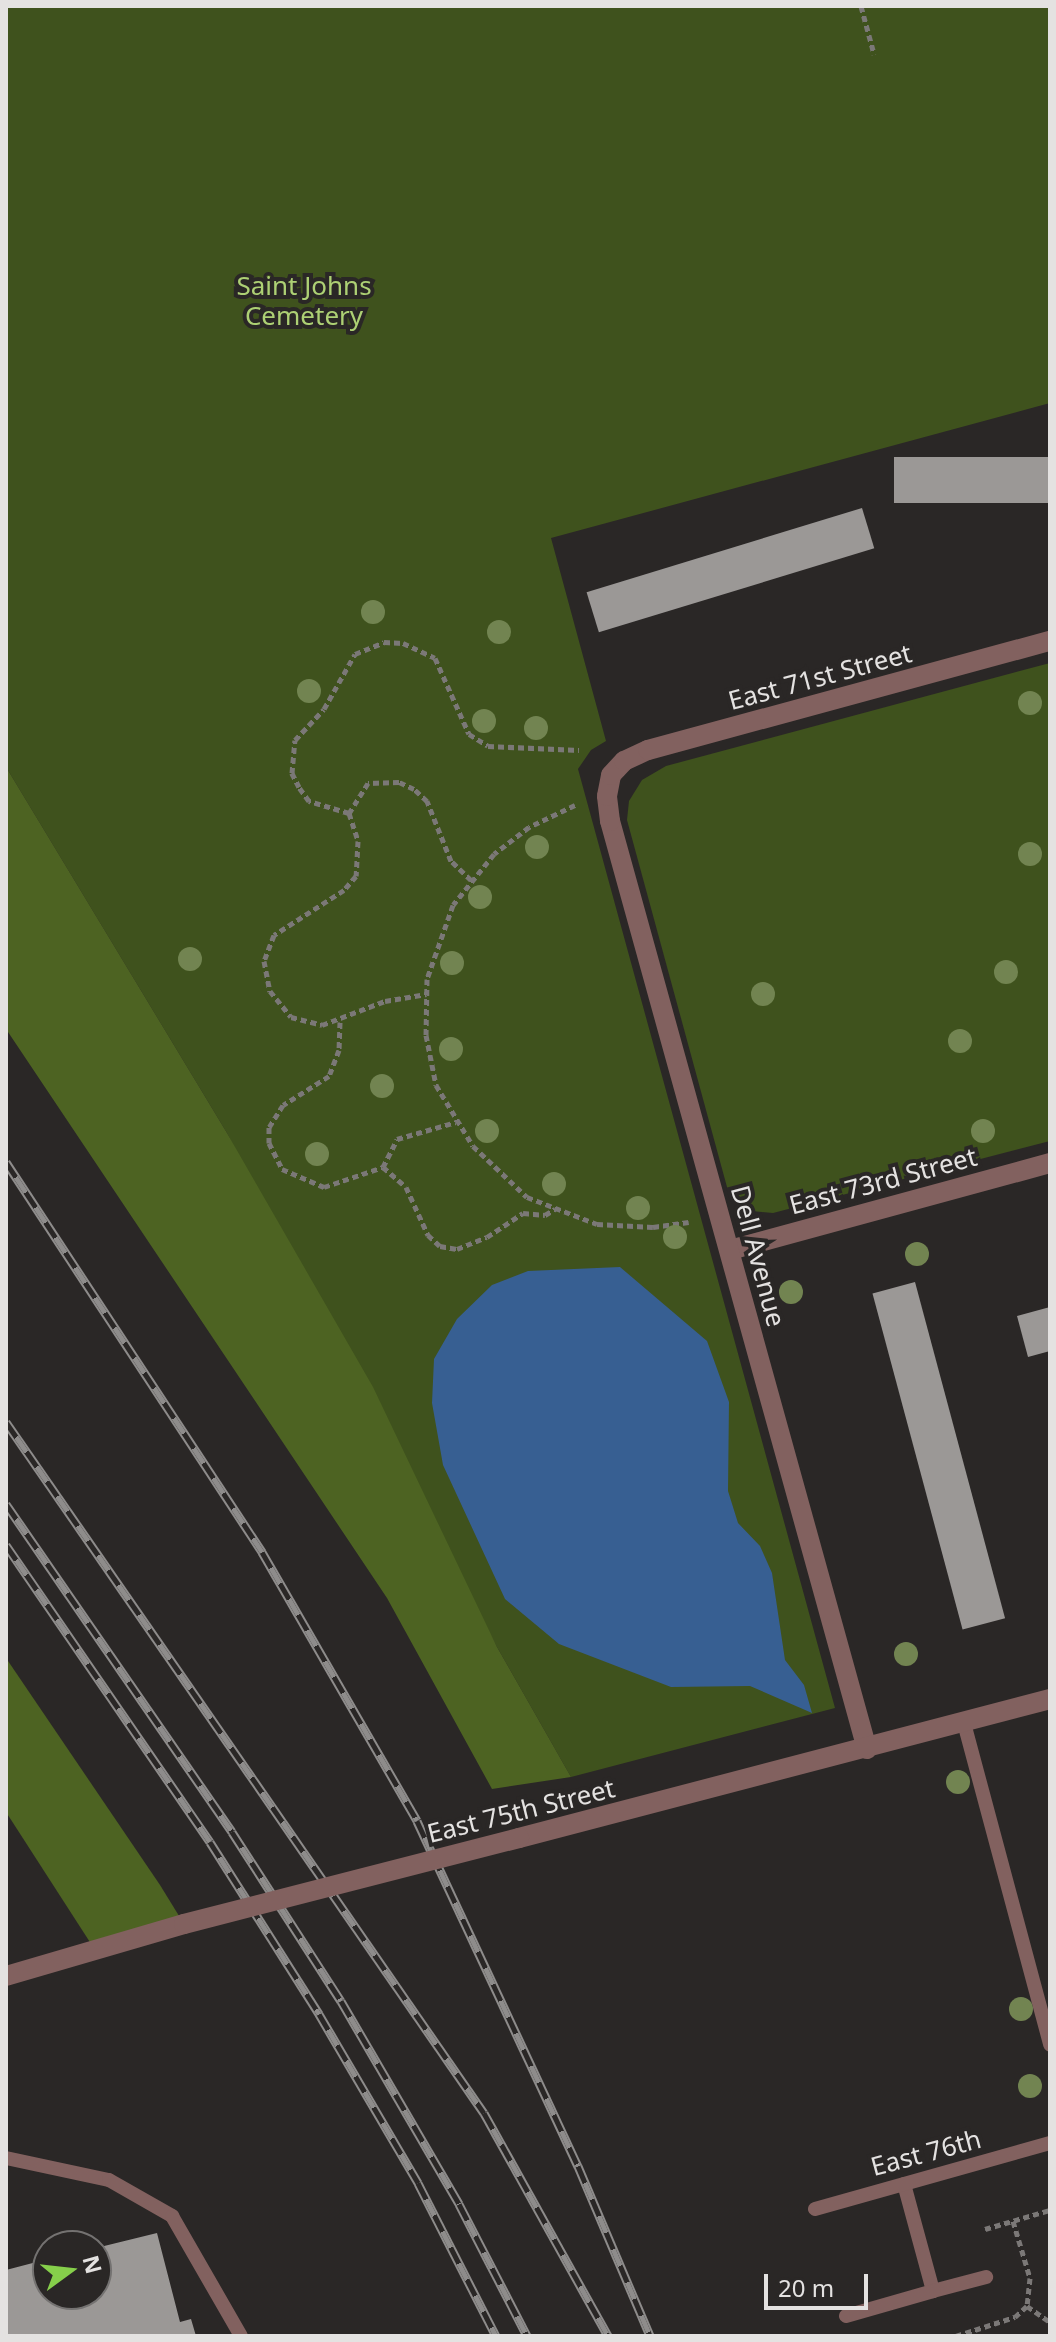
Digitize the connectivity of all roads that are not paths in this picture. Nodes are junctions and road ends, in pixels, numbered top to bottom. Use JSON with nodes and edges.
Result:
{"nodes":[{"id":1,"x":1050,"y":641,"type":"edge"},
{"id":2,"x":611,"y":775,"type":"joint"},
{"id":3,"x":1050,"y":1163,"type":"edge"},
{"id":4,"x":730,"y":1250,"type":"junction"},
{"id":5,"x":1050,"y":1699,"type":"edge"},
{"id":6,"x":964,"y":1723,"type":"junction"},
{"id":7,"x":867,"y":1749,"type":"junction"},
{"id":8,"x":6,"y":1976,"type":"edge"},
{"id":9,"x":1050,"y":2045,"type":"edge"},
{"id":10,"x":1050,"y":2143,"type":"edge"},
{"id":11,"x":6,"y":2158,"type":"edge"},
{"id":12,"x":904,"y":2184,"type":"junction"},
{"id":13,"x":815,"y":2209,"type":"dead end"},
{"id":14,"x":986,"y":2277,"type":"dead end"},
{"id":15,"x":933,"y":2291,"type":"junction"},
{"id":16,"x":846,"y":2316,"type":"dead end"},
{"id":17,"x":241,"y":2336,"type":"edge"}],
"edges":[{"from":1,"to":2,"type":"street","name":"East 71st Street"},
{"from":2,"to":4,"type":"street","name":"Dell Avenue"},
{"from":3,"to":4,"type":"street","name":"East 73rd Street"},
{"from":4,"to":7,"type":"street","name":"Dell Avenue"},
{"from":5,"to":6,"type":"street","name":"East 75th Street"},
{"from":6,"to":7,"type":"street","name":"East 75th Street"},
{"from":6,"to":9,"type":"lane"},
{"from":7,"to":8,"type":"street","name":"East 75th Street","bridge":true},
{"from":10,"to":12,"type":"lane","name":"East 76th"},
{"from":11,"to":17,"type":"lane"},
{"from":12,"to":13,"type":"lane","name":"East 76th"},
{"from":12,"to":15,"type":"lane"},
{"from":14,"to":15,"type":"lane"},
{"from":15,"to":16,"type":"lane"}]}
